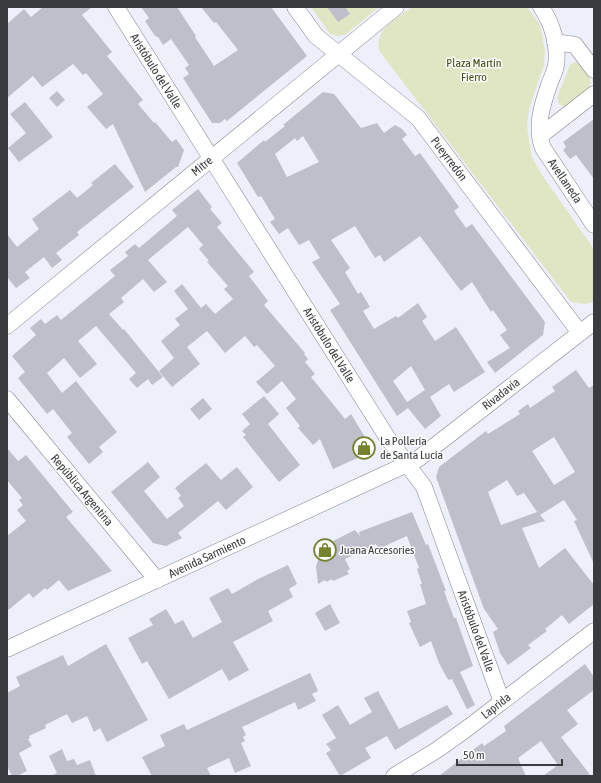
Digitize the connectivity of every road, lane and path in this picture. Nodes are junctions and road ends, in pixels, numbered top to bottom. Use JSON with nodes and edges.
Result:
{"nodes":[{"id":1,"x":116,"y":7,"type":"edge"},
{"id":2,"x":295,"y":7,"type":"edge"},
{"id":3,"x":396,"y":7,"type":"edge"},
{"id":4,"x":541,"y":7,"type":"edge"},
{"id":5,"x":555,"y":42,"type":"junction"},
{"id":6,"x":339,"y":54,"type":"junction"},
{"id":7,"x":594,"y":70,"type":"edge"},
{"id":8,"x":594,"y":94,"type":"edge"},
{"id":9,"x":540,"y":136,"type":"junction"},
{"id":10,"x":212,"y":158,"type":"junction"},
{"id":11,"x":594,"y":225,"type":"edge"},
{"id":12,"x":594,"y":322,"type":"edge"},
{"id":13,"x":7,"y":326,"type":"edge"},
{"id":14,"x":580,"y":333,"type":"junction"},
{"id":15,"x":7,"y":399,"type":"edge"},
{"id":16,"x":407,"y":464,"type":"junction"},
{"id":17,"x":157,"y":580,"type":"junction"},
{"id":18,"x":594,"y":631,"type":"edge"},
{"id":19,"x":7,"y":650,"type":"edge"},
{"id":20,"x":502,"y":702,"type":"junction"},
{"id":21,"x":394,"y":776,"type":"edge"}],
"edges":[{"from":1,"to":10,"type":"street","name":"Aristóbulo del Valle"},
{"from":2,"to":6,"type":"street","name":"Pueyrredón"},
{"from":3,"to":6,"type":"street","name":"Mitre"},
{"from":4,"to":5,"type":"street","name":"Avellaneda"},
{"from":5,"to":7,"type":"street"},
{"from":5,"to":9,"type":"street","name":"Avellaneda"},
{"from":6,"to":10,"type":"street","name":"Mitre"},
{"from":6,"to":14,"type":"street","name":"Pueyrredón"},
{"from":8,"to":9,"type":"street"},
{"from":9,"to":11,"type":"street","name":"Avellaneda"},
{"from":10,"to":13,"type":"street","name":"Mitre"},
{"from":10,"to":16,"type":"street","name":"Aristóbulo del Valle"},
{"from":12,"to":14,"type":"street","name":"Rivadavia"},
{"from":14,"to":16,"type":"street","name":"Rivadavia"},
{"from":15,"to":17,"type":"street","name":"República Argentina"},
{"from":16,"to":17,"type":"street","name":"Avenida Sarmiento"},
{"from":16,"to":20,"type":"street","name":"Aristóbulo del Valle"},
{"from":17,"to":19,"type":"street","name":"Avenida Sarmiento"},
{"from":18,"to":20,"type":"street","name":"Laprida"},
{"from":20,"to":21,"type":"street","name":"Laprida"}]}
